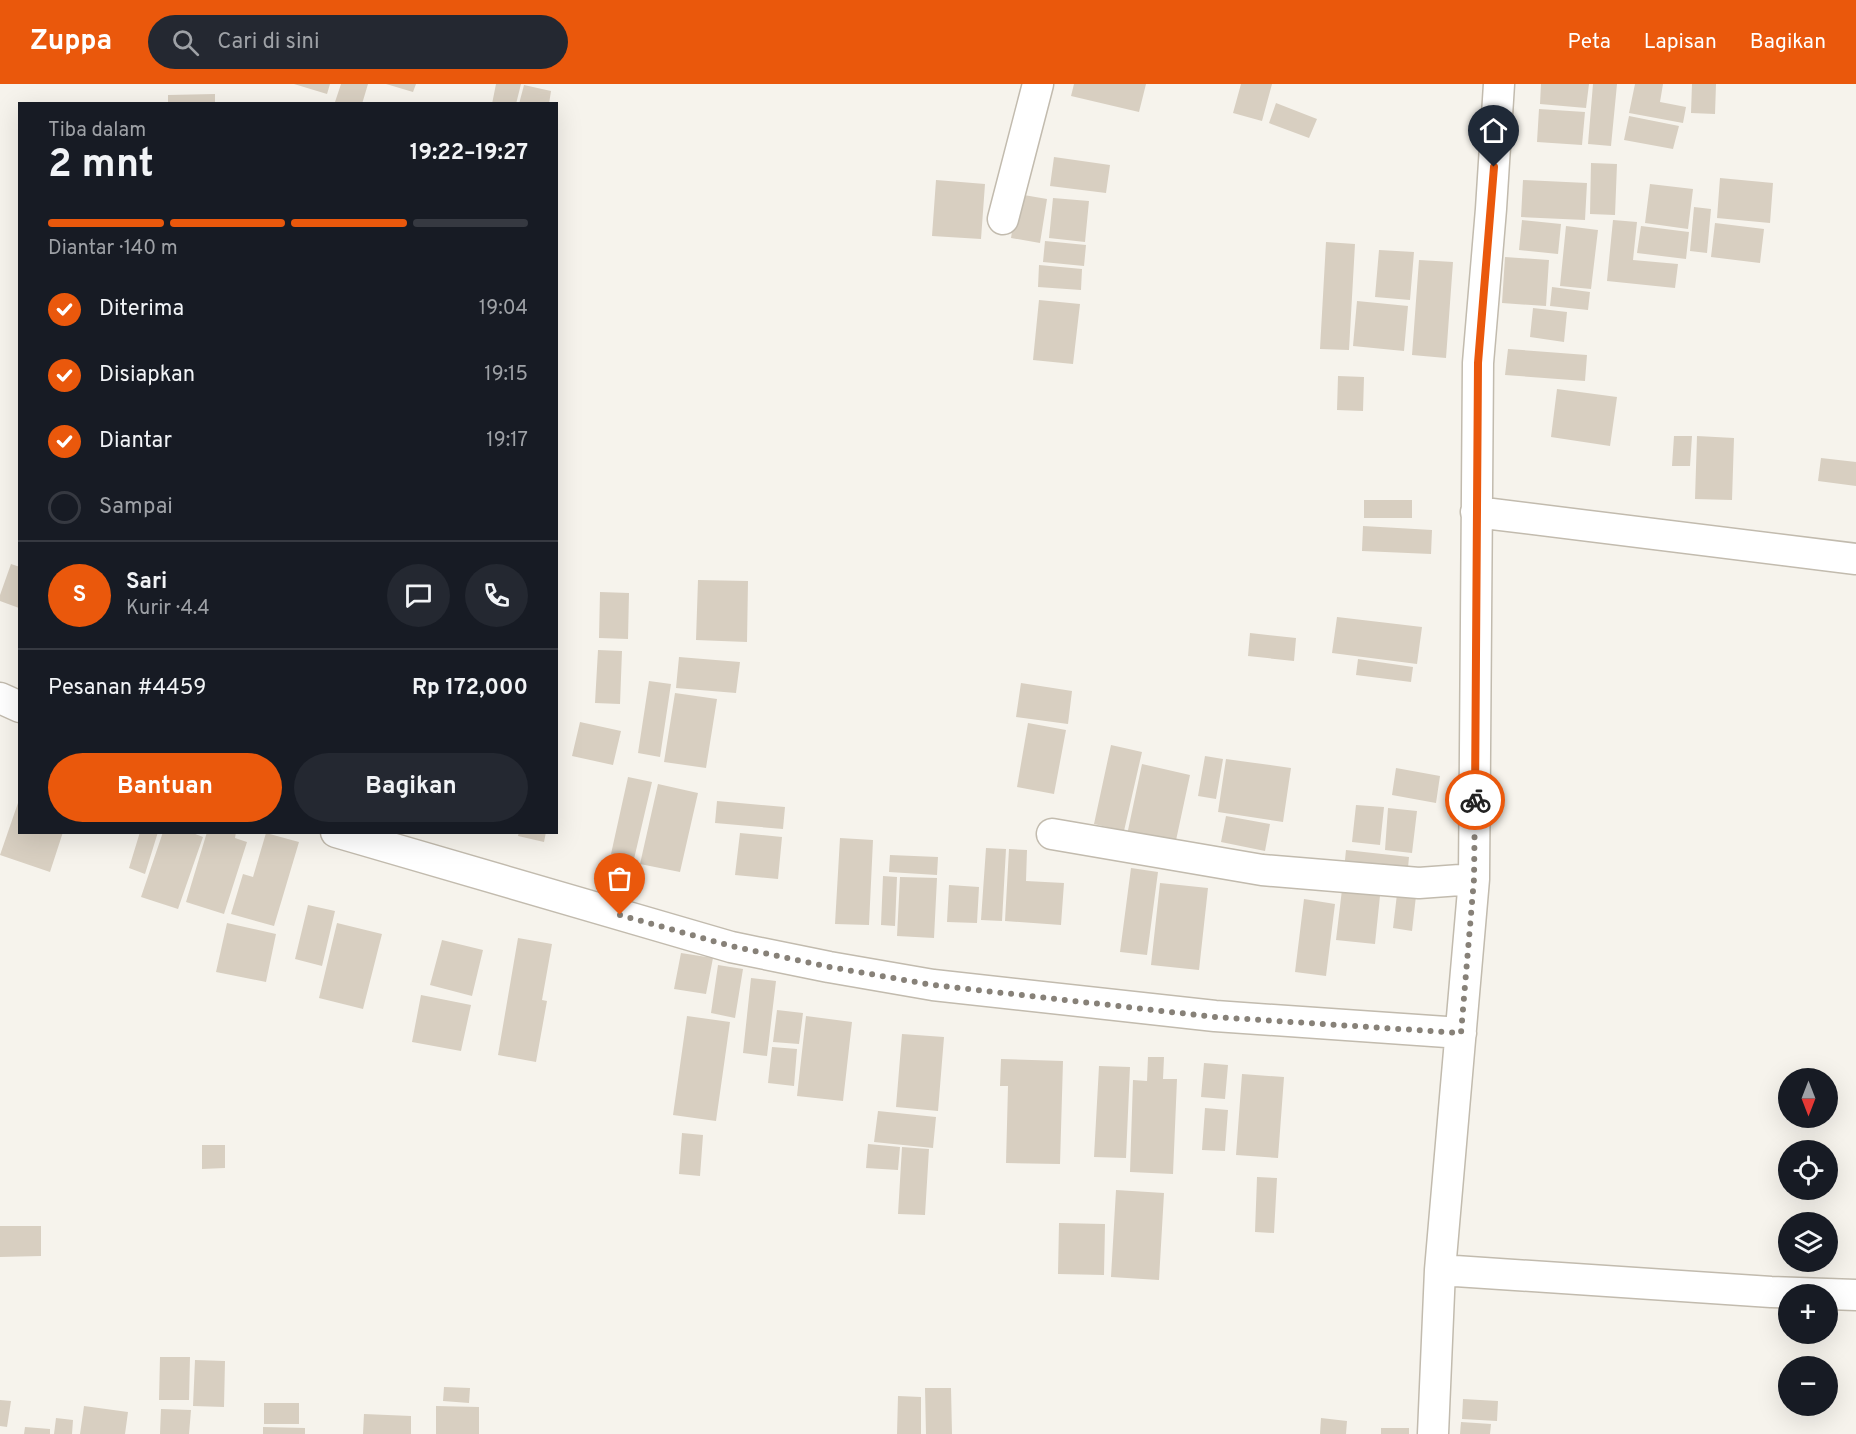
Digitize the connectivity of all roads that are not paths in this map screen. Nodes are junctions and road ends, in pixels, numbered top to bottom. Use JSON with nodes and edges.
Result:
{"nodes":[{"id":1,"x":1038,"y":84,"type":"edge"},
{"id":2,"x":1499,"y":84,"type":"edge"},
{"id":3,"x":1003,"y":219,"type":"dead end"},
{"id":4,"x":1476,"y":512,"type":"junction"},
{"id":5,"x":1856,"y":559,"type":"edge"},
{"id":6,"x":0,"y":698,"type":"edge"},
{"id":7,"x":18,"y":706,"type":"edge"},
{"id":8,"x":343,"y":834,"type":"edge"},
{"id":9,"x":1052,"y":834,"type":"dead end"},
{"id":10,"x":1474,"y":879,"type":"junction"},
{"id":11,"x":1461,"y":1033,"type":"junction"},
{"id":12,"x":1440,"y":1270,"type":"junction"},
{"id":13,"x":1856,"y":1295,"type":"edge"},
{"id":14,"x":1432,"y":1434,"type":"edge"}],
"edges":[{"from":1,"to":3,"type":"street"},
{"from":2,"to":4,"type":"street"},
{"from":4,"to":5,"type":"street"},
{"from":4,"to":10,"type":"street"},
{"from":6,"to":7,"type":"street"},
{"from":8,"to":11,"type":"street"},
{"from":9,"to":10,"type":"street"},
{"from":10,"to":11,"type":"street"},
{"from":11,"to":12,"type":"street"},
{"from":12,"to":13,"type":"street"},
{"from":12,"to":14,"type":"street"}]}
